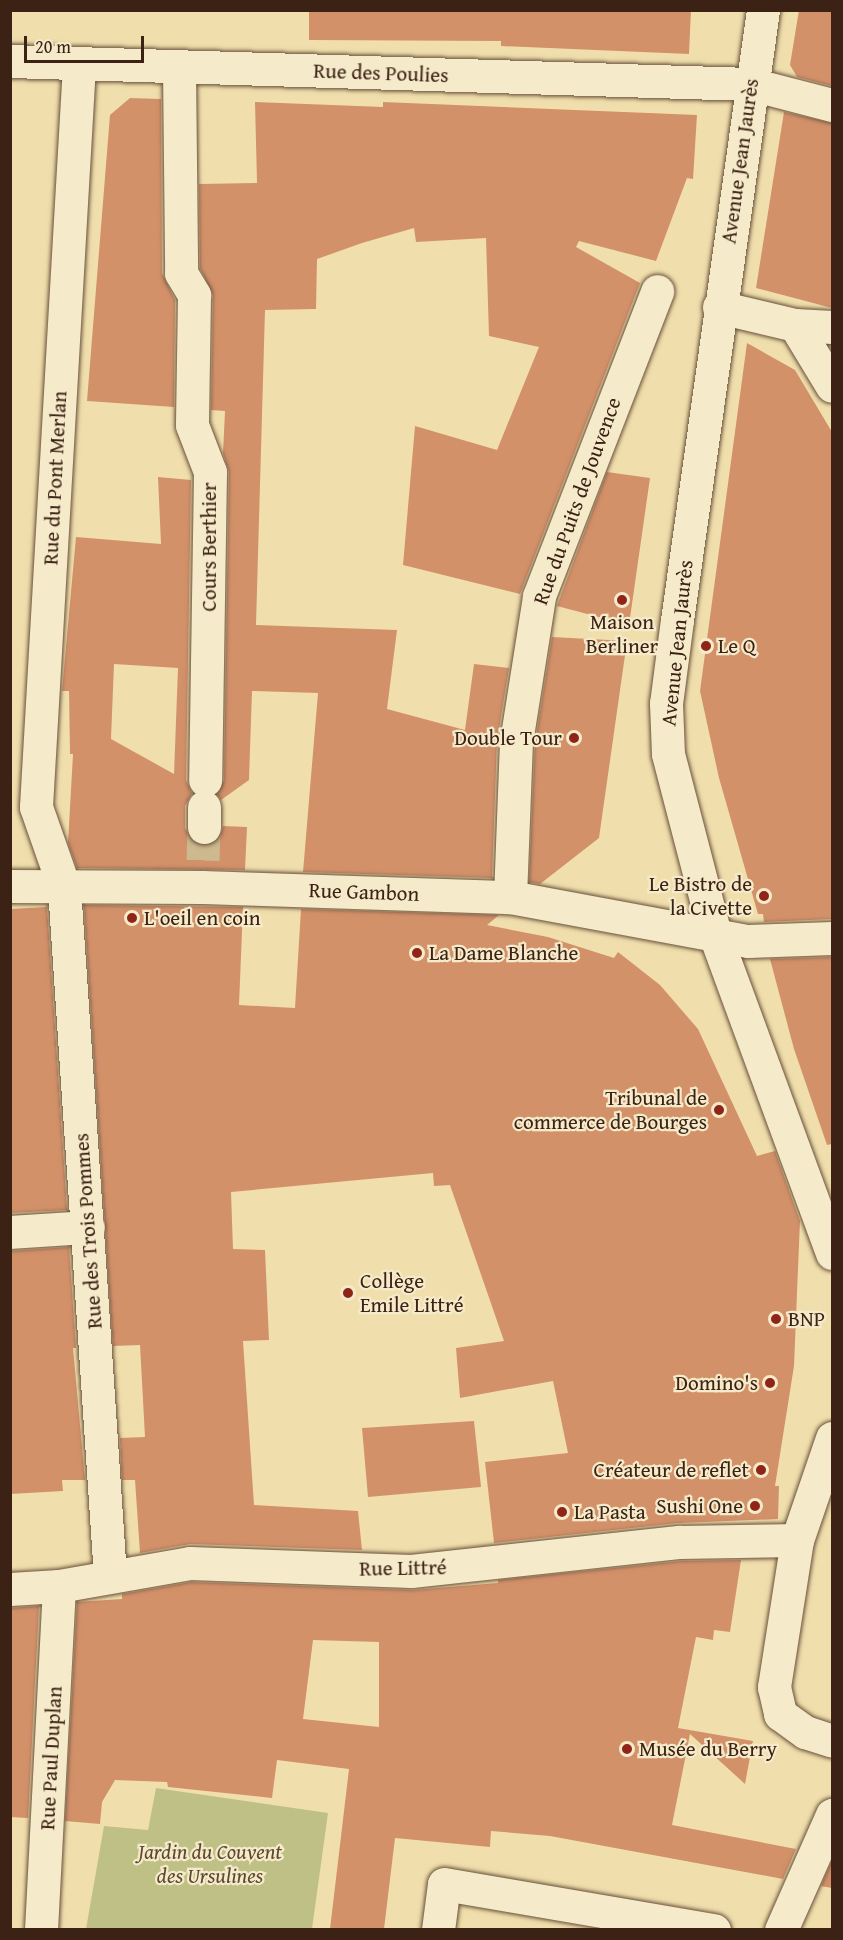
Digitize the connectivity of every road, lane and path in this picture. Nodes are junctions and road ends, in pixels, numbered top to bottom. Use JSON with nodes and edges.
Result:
{"nodes":[{"id":1,"x":763,"y":10,"type":"edge"},
{"id":2,"x":10,"y":61,"type":"edge"},
{"id":3,"x":79,"y":65,"type":"junction"},
{"id":4,"x":179,"y":68,"type":"junction"},
{"id":5,"x":751,"y":84,"type":"junction"},
{"id":6,"x":832,"y":105,"type":"edge"},
{"id":7,"x":657,"y":291,"type":"dead end"},
{"id":8,"x":719,"y":307,"type":"junction"},
{"id":9,"x":795,"y":325,"type":"junction"},
{"id":10,"x":832,"y":327,"type":"edge"},
{"id":11,"x":832,"y":386,"type":"edge"},
{"id":12,"x":204,"y":805,"type":"tunnel mouth"},
{"id":13,"x":10,"y":886,"type":"edge"},
{"id":14,"x":64,"y":887,"type":"junction"},
{"id":15,"x":510,"y":897,"type":"junction"},
{"id":16,"x":715,"y":935,"type":"junction"},
{"id":17,"x":832,"y":938,"type":"edge"},
{"id":18,"x":88,"y":1227,"type":"junction"},
{"id":19,"x":10,"y":1232,"type":"edge"},
{"id":20,"x":832,"y":1253,"type":"edge"},
{"id":21,"x":832,"y":1438,"type":"edge"},
{"id":22,"x":797,"y":1540,"type":"junction"},
{"id":23,"x":110,"y":1576,"type":"junction"},
{"id":24,"x":59,"y":1586,"type":"junction"},
{"id":25,"x":10,"y":1589,"type":"edge"},
{"id":26,"x":832,"y":1741,"type":"edge"},
{"id":27,"x":832,"y":1815,"type":"edge"},
{"id":28,"x":41,"y":1929,"type":"edge"},
{"id":29,"x":438,"y":1929,"type":"edge"},
{"id":30,"x":714,"y":1929,"type":"edge"},
{"id":31,"x":781,"y":1929,"type":"edge"}],
"edges":[{"from":1,"to":5,"type":"street","name":"Avenue Jean Jaurès"},
{"from":2,"to":3,"type":"street","name":"Rue des Poulies"},
{"from":3,"to":4,"type":"street","name":"Rue des Poulies"},
{"from":3,"to":14,"type":"street","name":"Rue du Pont Merlan"},
{"from":4,"to":5,"type":"street","name":"Rue des Poulies"},
{"from":4,"to":12,"type":"street","name":"Cours Berthier"},
{"from":5,"to":6,"type":"street","name":"Rue des Poulies"},
{"from":5,"to":8,"type":"street","name":"Avenue Jean Jaurès"},
{"from":7,"to":15,"type":"street","name":"Rue du Puits de Jouvence"},
{"from":8,"to":9,"type":"street"},
{"from":8,"to":16,"type":"street","name":"Avenue Jean Jaurès"},
{"from":9,"to":10,"type":"street"},
{"from":9,"to":11,"type":"street"},
{"from":13,"to":14,"type":"street","name":"Rue Gambon"},
{"from":14,"to":15,"type":"street","name":"Rue Gambon"},
{"from":14,"to":18,"type":"street","name":"Rue des Trois Pommes"},
{"from":15,"to":16,"type":"street","name":"Rue Gambon"},
{"from":16,"to":17,"type":"street","name":"Rue Gambon"},
{"from":16,"to":20,"type":"street","name":"Avenue Jean Jaurès"},
{"from":18,"to":19,"type":"street"},
{"from":18,"to":23,"type":"street","name":"Rue des Trois Pommes"},
{"from":21,"to":22,"type":"street"},
{"from":22,"to":23,"type":"street","name":"Rue Littré"},
{"from":22,"to":26,"type":"street"},
{"from":23,"to":24,"type":"street","name":"Rue Littré"},
{"from":24,"to":25,"type":"street","name":"Rue Littré"},
{"from":24,"to":28,"type":"street","name":"Rue Paul Duplan"},
{"from":27,"to":31,"type":"street"},
{"from":29,"to":30,"type":"street"}]}
